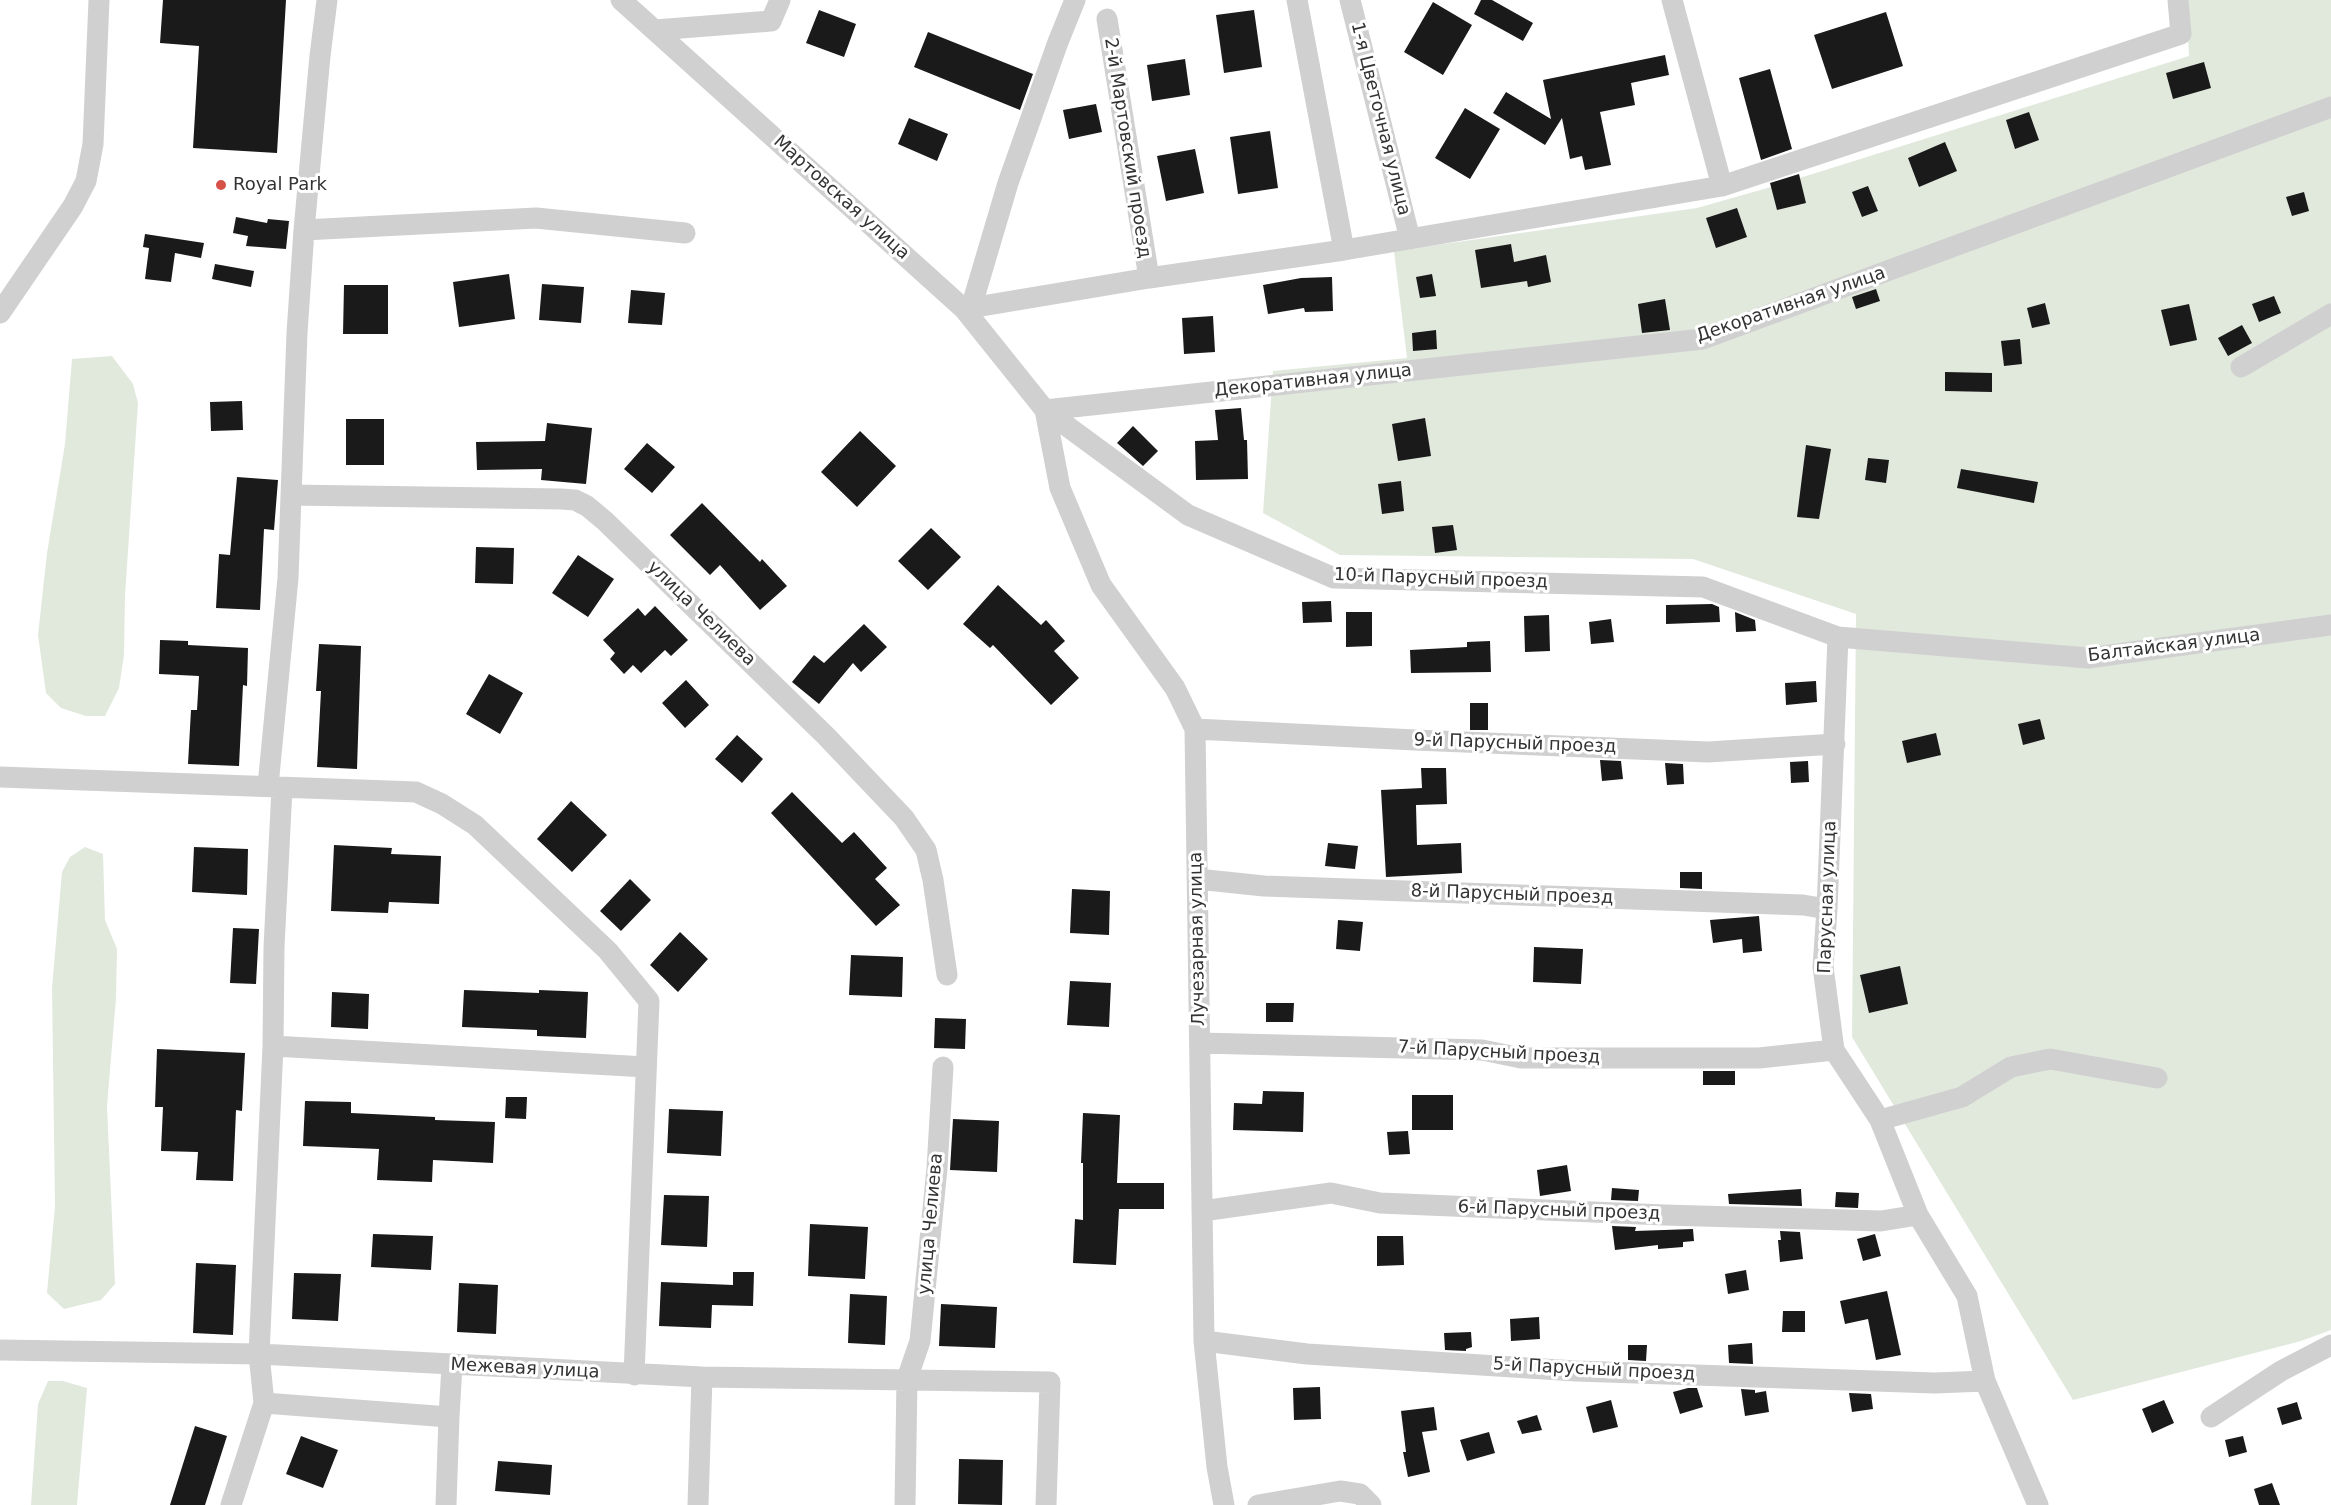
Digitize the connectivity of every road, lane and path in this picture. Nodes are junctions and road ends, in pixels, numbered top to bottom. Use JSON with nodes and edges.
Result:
{"nodes":[{"id":1,"x":99,"y":0,"type":"edge"},
{"id":2,"x":327,"y":0,"type":"edge"},
{"id":3,"x":621,"y":0,"type":"edge"},
{"id":4,"x":780,"y":0,"type":"edge"},
{"id":5,"x":1076,"y":0,"type":"edge"},
{"id":6,"x":1298,"y":0,"type":"edge"},
{"id":7,"x":1350,"y":0,"type":"edge"},
{"id":8,"x":1672,"y":0,"type":"edge"},
{"id":9,"x":2178,"y":0,"type":"edge"},
{"id":10,"x":1107,"y":19,"type":"dead end"},
{"id":11,"x":655,"y":30,"type":"junction"},
{"id":12,"x":2331,"y":107,"type":"edge"},
{"id":13,"x":1722,"y":186,"type":"junction"},
{"id":14,"x":304,"y":230,"type":"junction"},
{"id":15,"x":685,"y":233,"type":"dead end"},
{"id":16,"x":1410,"y":239,"type":"junction"},
{"id":17,"x":1344,"y":250,"type":"junction"},
{"id":18,"x":1149,"y":278,"type":"junction"},
{"id":19,"x":968,"y":308,"type":"junction"},
{"id":20,"x":0,"y":313,"type":"edge"},
{"id":21,"x":2331,"y":314,"type":"edge"},
{"id":22,"x":2241,"y":367,"type":"dead end"},
{"id":23,"x":1045,"y":410,"type":"junction"},
{"id":24,"x":291,"y":495,"type":"junction"},
{"id":25,"x":2331,"y":625,"type":"edge"},
{"id":26,"x":1838,"y":637,"type":"junction"},
{"id":27,"x":1195,"y":729,"type":"junction"},
{"id":28,"x":1835,"y":744,"type":"junction"},
{"id":29,"x":0,"y":777,"type":"edge"},
{"id":30,"x":275,"y":787,"type":"junction"},
{"id":31,"x":1197,"y":879,"type":"junction"},
{"id":32,"x":1827,"y":909,"type":"junction"},
{"id":33,"x":947,"y":975,"type":"dead end"},
{"id":34,"x":1200,"y":1043,"type":"junction"},
{"id":35,"x":273,"y":1046,"type":"junction"},
{"id":36,"x":1834,"y":1050,"type":"junction"},
{"id":37,"x":646,"y":1067,"type":"junction"},
{"id":38,"x":943,"y":1067,"type":"dead end"},
{"id":39,"x":2157,"y":1078,"type":"dead end"},
{"id":40,"x":1880,"y":1120,"type":"junction"},
{"id":41,"x":1202,"y":1211,"type":"junction"},
{"id":42,"x":1918,"y":1215,"type":"junction"},
{"id":43,"x":1204,"y":1341,"type":"junction"},
{"id":44,"x":2331,"y":1345,"type":"edge"},
{"id":45,"x":0,"y":1350,"type":"edge"},
{"id":46,"x":259,"y":1354,"type":"junction"},
{"id":47,"x":452,"y":1365,"type":"junction"},
{"id":48,"x":634,"y":1375,"type":"junction"},
{"id":49,"x":702,"y":1377,"type":"junction"},
{"id":50,"x":907,"y":1379,"type":"junction"},
{"id":51,"x":1985,"y":1381,"type":"junction"},
{"id":52,"x":264,"y":1402,"type":"junction"},
{"id":53,"x":449,"y":1417,"type":"junction"},
{"id":54,"x":2211,"y":1417,"type":"dead end"},
{"id":55,"x":231,"y":1505,"type":"edge"},
{"id":56,"x":446,"y":1505,"type":"edge"},
{"id":57,"x":698,"y":1505,"type":"edge"},
{"id":58,"x":905,"y":1505,"type":"edge"},
{"id":59,"x":1046,"y":1505,"type":"edge"},
{"id":60,"x":1224,"y":1505,"type":"edge"},
{"id":61,"x":1258,"y":1505,"type":"edge"},
{"id":62,"x":1371,"y":1505,"type":"edge"},
{"id":63,"x":2038,"y":1505,"type":"edge"}],
"edges":[{"from":1,"to":20,"type":"street"},
{"from":2,"to":14,"type":"street"},
{"from":3,"to":11,"type":"street","name":"Мартовская улица"},
{"from":4,"to":11,"type":"street"},
{"from":5,"to":19,"type":"street"},
{"from":6,"to":17,"type":"street"},
{"from":7,"to":16,"type":"street","name":"1-я Цветочная улица"},
{"from":8,"to":13,"type":"street"},
{"from":9,"to":13,"type":"street"},
{"from":10,"to":18,"type":"street","name":"2-й Мартовский проезд"},
{"from":11,"to":19,"type":"street","name":"Мартовская улица"},
{"from":12,"to":23,"type":"street","name":"Декоративная улица"},
{"from":13,"to":16,"type":"street"},
{"from":14,"to":15,"type":"street"},
{"from":14,"to":24,"type":"street"},
{"from":16,"to":17,"type":"street"},
{"from":17,"to":18,"type":"street"},
{"from":18,"to":19,"type":"street"},
{"from":19,"to":23,"type":"street","name":"Мартовская улица"},
{"from":21,"to":22,"type":"street"},
{"from":23,"to":26,"type":"street","name":"10-й Парусный проезд"},
{"from":23,"to":27,"type":"street","name":"Лучезарная улица"},
{"from":24,"to":30,"type":"street"},
{"from":24,"to":33,"type":"street","name":"улица Челиева"},
{"from":25,"to":26,"type":"street","name":"Балтайская улица"},
{"from":26,"to":28,"type":"street","name":"Парусная улица"},
{"from":27,"to":28,"type":"street","name":"9-й Парусный проезд"},
{"from":27,"to":31,"type":"street","name":"Лучезарная улица"},
{"from":28,"to":32,"type":"street","name":"Парусная улица"},
{"from":29,"to":30,"type":"street"},
{"from":30,"to":35,"type":"street"},
{"from":30,"to":37,"type":"street"},
{"from":31,"to":32,"type":"street","name":"8-й Парусный проезд"},
{"from":31,"to":34,"type":"street","name":"Лучезарная улица"},
{"from":32,"to":36,"type":"street","name":"Парусная улица"},
{"from":34,"to":36,"type":"street","name":"7-й Парусный проезд"},
{"from":34,"to":41,"type":"street","name":"Лучезарная улица"},
{"from":35,"to":37,"type":"street"},
{"from":35,"to":46,"type":"street"},
{"from":36,"to":40,"type":"street","name":"Парусная улица"},
{"from":37,"to":48,"type":"street"},
{"from":38,"to":50,"type":"street","name":"улица Челиева"},
{"from":39,"to":40,"type":"street"},
{"from":40,"to":42,"type":"street","name":"Парусная улица"},
{"from":41,"to":42,"type":"street","name":"6-й Парусный проезд"},
{"from":41,"to":43,"type":"street","name":"Лучезарная улица"},
{"from":42,"to":51,"type":"street","name":"Парусная улица"},
{"from":43,"to":51,"type":"street","name":"5-й Парусный проезд"},
{"from":43,"to":60,"type":"street","name":"Лучезарная улица"},
{"from":44,"to":54,"type":"street"},
{"from":45,"to":46,"type":"street","name":"Межевая улица"},
{"from":46,"to":47,"type":"street","name":"Межевая улица"},
{"from":46,"to":52,"type":"street"},
{"from":47,"to":48,"type":"street","name":"Межевая улица"},
{"from":47,"to":53,"type":"street"},
{"from":48,"to":49,"type":"street","name":"Межевая улица"},
{"from":49,"to":50,"type":"street","name":"Межевая улица"},
{"from":49,"to":57,"type":"street"},
{"from":50,"to":58,"type":"street","name":"улица Челиева"},
{"from":50,"to":59,"type":"street","name":"Межевая улица"},
{"from":51,"to":63,"type":"street","name":"Парусная улица"},
{"from":52,"to":53,"type":"street"},
{"from":52,"to":55,"type":"street"},
{"from":53,"to":56,"type":"street"},
{"from":61,"to":62,"type":"street"}]}
